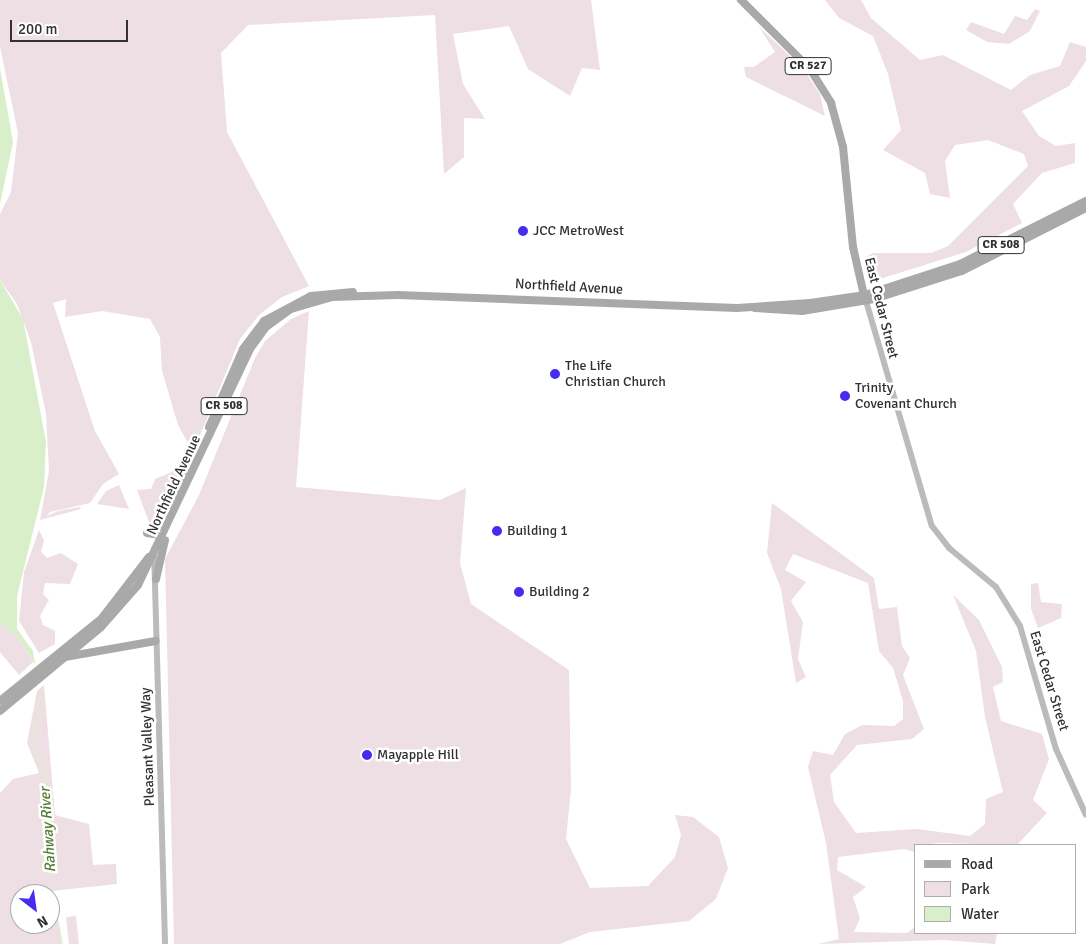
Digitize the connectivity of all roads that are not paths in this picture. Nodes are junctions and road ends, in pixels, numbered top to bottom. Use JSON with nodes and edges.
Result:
{"nodes":[{"id":1,"x":741,"y":0,"type":"edge"},
{"id":2,"x":1086,"y":200,"type":"edge"},
{"id":3,"x":1082,"y":208,"type":"edge"},
{"id":4,"x":865,"y":298,"type":"junction"},
{"id":5,"x":798,"y":303,"type":"junction"},
{"id":6,"x":753,"y":308,"type":"junction"},
{"id":7,"x":771,"y":312,"type":"junction"},
{"id":8,"x":147,"y":533,"type":"dead end"},
{"id":9,"x":162,"y":535,"type":"junction"},
{"id":10,"x":155,"y":552,"type":"junction"},
{"id":11,"x":156,"y":578,"type":"junction"},
{"id":12,"x":156,"y":641,"type":"junction"},
{"id":13,"x":71,"y":648,"type":"junction"},
{"id":14,"x":63,"y":658,"type":"junction"},
{"id":15,"x":0,"y":701,"type":"edge"},
{"id":16,"x":0,"y":711,"type":"edge"},
{"id":17,"x":1086,"y":815,"type":"edge"},
{"id":18,"x":165,"y":944,"type":"edge"}],
"edges":[{"from":1,"to":4,"type":"main road","name":"East Cedar Street","number":"CR 527"},
{"from":2,"to":3,"type":"main road","number":"CR 508"},
{"from":3,"to":4,"type":"main road","number":"CR 508"},
{"from":4,"to":5,"type":"main road","number":"CR 508"},
{"from":4,"to":7,"type":"main road","number":"CR 508"},
{"from":4,"to":17,"type":"main road","name":"East Cedar Street","number":"CR 527"},
{"from":5,"to":6,"type":"main road","number":"CR 508"},
{"from":5,"to":7,"type":"main road"},
{"from":6,"to":7,"type":"main road","number":"CR 508"},
{"from":6,"to":9,"type":"main road","name":"Northfield Avenue","number":"CR 508"},
{"from":8,"to":9,"type":"main road"},
{"from":9,"to":10,"type":"main road","name":"Northfield Avenue","number":"CR 508"},
{"from":9,"to":11,"type":"main road"},
{"from":10,"to":11,"type":"main road","name":"Pleasant Valley Way"},
{"from":10,"to":13,"type":"main road","name":"Northfield Avenue","number":"CR 508"},
{"from":11,"to":12,"type":"main road","name":"Pleasant Valley Way"},
{"from":12,"to":14,"type":"main road"},
{"from":12,"to":18,"type":"main road","name":"Pleasant Valley Way"},
{"from":13,"to":14,"type":"main road","name":"Northfield Avenue","number":"CR 508"},
{"from":13,"to":15,"type":"main road","name":"Northfield Avenue","number":"CR 508"},
{"from":14,"to":16,"type":"main road","name":"Northfield Avenue","number":"CR 508"}]}
